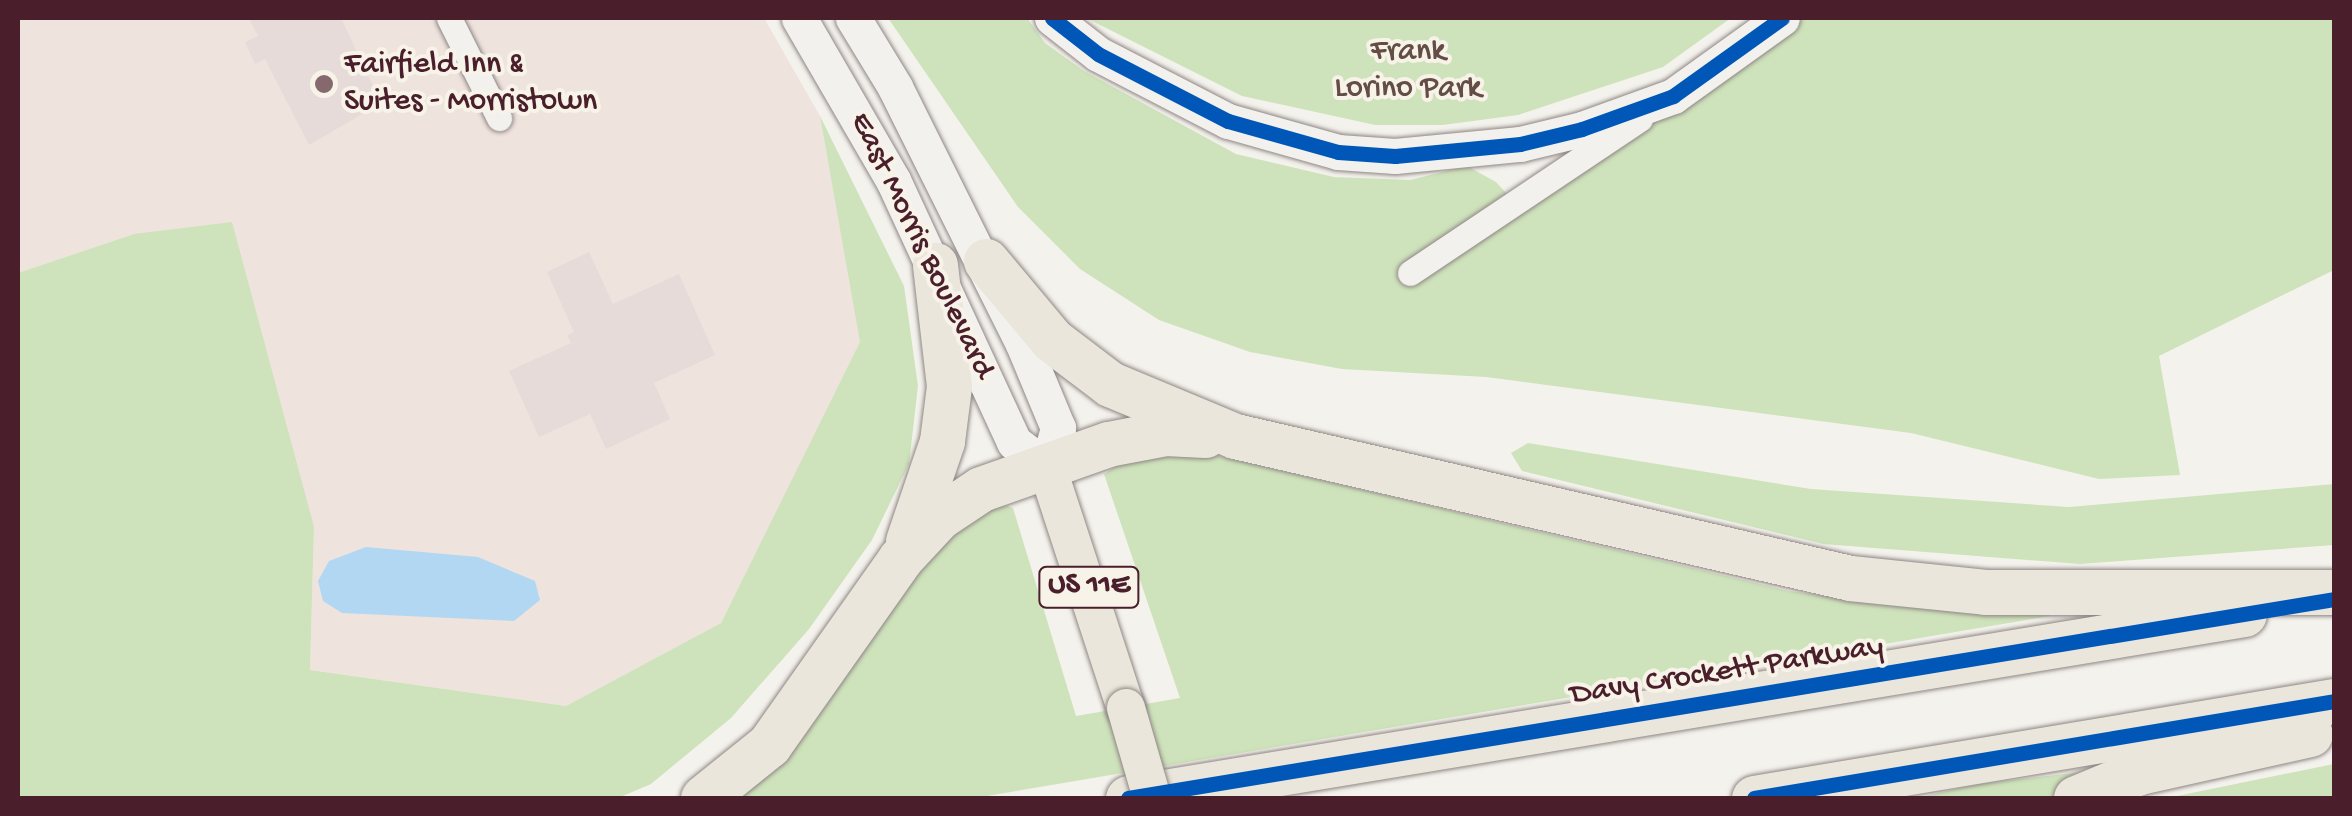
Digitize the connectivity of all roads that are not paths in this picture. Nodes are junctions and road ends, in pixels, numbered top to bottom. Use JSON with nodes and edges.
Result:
{"nodes":[{"id":1,"x":448,"y":18,"type":"edge"},
{"id":2,"x":799,"y":18,"type":"edge"},
{"id":3,"x":853,"y":18,"type":"edge"},
{"id":4,"x":1052,"y":18,"type":"edge"},
{"id":5,"x":1782,"y":18,"type":"edge"},
{"id":6,"x":1674,"y":96,"type":"junction"},
{"id":7,"x":499,"y":118,"type":"dead end"},
{"id":8,"x":986,"y":261,"type":"junction"},
{"id":9,"x":935,"y":265,"type":"junction"},
{"id":10,"x":1410,"y":273,"type":"dead end"},
{"id":11,"x":1235,"y":436,"type":"junction"},
{"id":12,"x":1047,"y":468,"type":"junction"},
{"id":13,"x":900,"y":559,"type":"junction"},
{"id":14,"x":2334,"y":596,"type":"edge"},
{"id":15,"x":2334,"y":701,"type":"edge"},
{"id":16,"x":2334,"y":729,"type":"edge"},
{"id":17,"x":703,"y":798,"type":"edge"},
{"id":18,"x":1128,"y":798,"type":"edge"},
{"id":19,"x":1152,"y":798,"type":"edge"},
{"id":20,"x":1754,"y":798,"type":"edge"},
{"id":21,"x":2076,"y":798,"type":"edge"}],
"edges":[{"from":1,"to":7,"type":"street"},
{"from":2,"to":9,"type":"main road","name":"East Morris Boulevard"},
{"from":3,"to":8,"type":"main road","name":"East Morris Boulevard"},
{"from":4,"to":6,"type":"main road"},
{"from":5,"to":6,"type":"main road"},
{"from":6,"to":10,"type":"street"},
{"from":8,"to":11,"type":"highway"},
{"from":8,"to":12,"type":"main road","name":"East Morris Boulevard"},
{"from":9,"to":12,"type":"main road","name":"East Morris Boulevard"},
{"from":9,"to":13,"type":"highway"},
{"from":11,"to":12,"type":"highway"},
{"from":11,"to":14,"type":"highway"},
{"from":12,"to":13,"type":"highway"},
{"from":12,"to":19,"type":"main road","name":"East Morris Boulevard","number":"US 11E","bridge":true},
{"from":13,"to":17,"type":"highway"},
{"from":14,"to":18,"type":"highway","name":"Davy Crockett Parkway"},
{"from":15,"to":20,"type":"highway"},
{"from":16,"to":21,"type":"highway"}]}
